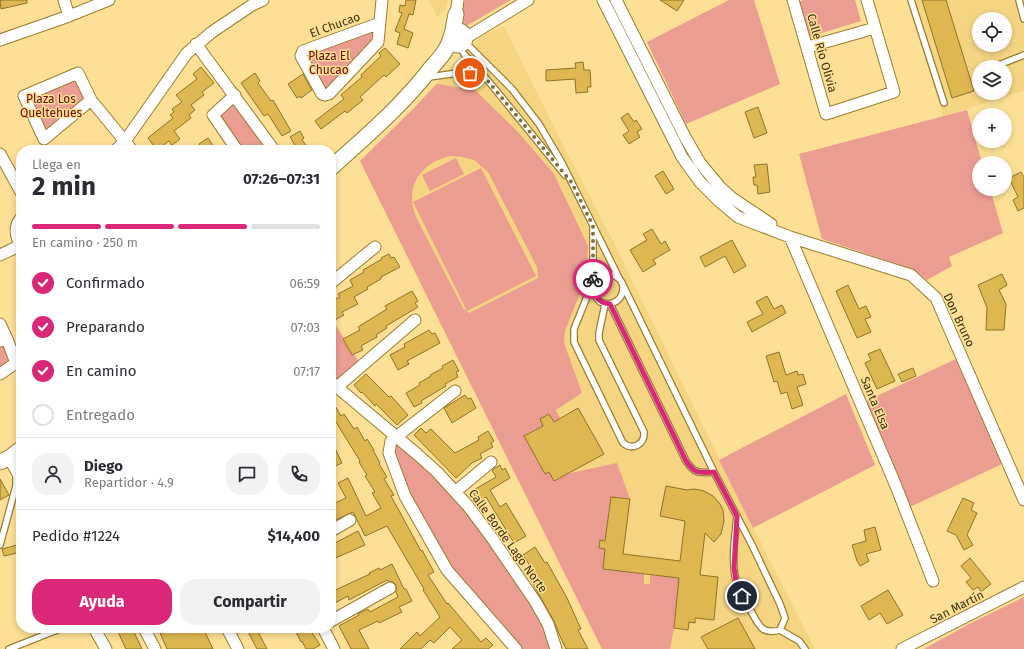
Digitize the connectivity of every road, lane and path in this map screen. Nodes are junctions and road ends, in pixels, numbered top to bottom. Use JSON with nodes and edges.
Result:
{"nodes":[{"id":1,"x":64,"y":0,"type":"edge"},
{"id":2,"x":110,"y":0,"type":"edge"},
{"id":3,"x":263,"y":0,"type":"edge"},
{"id":4,"x":382,"y":0,"type":"edge"},
{"id":5,"x":528,"y":0,"type":"edge"},
{"id":6,"x":603,"y":0,"type":"edge"},
{"id":7,"x":616,"y":0,"type":"edge"},
{"id":8,"x":793,"y":0,"type":"edge"},
{"id":9,"x":866,"y":0,"type":"edge"},
{"id":10,"x":911,"y":0,"type":"edge"},
{"id":11,"x":1019,"y":0,"type":"edge"},
{"id":12,"x":457,"y":7,"type":"edge"},
{"id":13,"x":69,"y":16,"type":"junction"},
{"id":14,"x":1024,"y":19,"type":"edge"},
{"id":15,"x":380,"y":23,"type":"junction"},
{"id":16,"x":875,"y":28,"type":"junction"},
{"id":17,"x":458,"y":38,"type":"junction"},
{"id":18,"x":0,"y":40,"type":"edge"},
{"id":19,"x":196,"y":44,"type":"junction"},
{"id":20,"x":808,"y":47,"type":"junction"},
{"id":21,"x":1024,"y":55,"type":"edge"},
{"id":22,"x":646,"y":58,"type":"junction"},
{"id":23,"x":1011,"y":60,"type":"edge"},
{"id":24,"x":635,"y":64,"type":"junction"},
{"id":25,"x":483,"y":75,"type":"junction"},
{"id":26,"x":423,"y":79,"type":"junction"},
{"id":27,"x":235,"y":96,"type":"junction"},
{"id":28,"x":91,"y":100,"type":"junction"},
{"id":29,"x":944,"y":103,"type":"dead end"},
{"id":30,"x":677,"y":121,"type":"junction"},
{"id":31,"x":667,"y":127,"type":"junction"},
{"id":32,"x":125,"y":141,"type":"junction"},
{"id":33,"x":121,"y":145,"type":"edge"},
{"id":34,"x":128,"y":145,"type":"edge"},
{"id":35,"x":234,"y":145,"type":"edge"},
{"id":36,"x":270,"y":145,"type":"edge"},
{"id":37,"x":0,"y":154,"type":"edge"},
{"id":38,"x":336,"y":163,"type":"edge"},
{"id":39,"x":16,"y":183,"type":"edge"},
{"id":40,"x":572,"y":183,"type":"junction"},
{"id":41,"x":593,"y":226,"type":"junction"},
{"id":42,"x":790,"y":237,"type":"junction"},
{"id":43,"x":16,"y":247,"type":"edge"},
{"id":44,"x":376,"y":247,"type":"dead end"},
{"id":45,"x":0,"y":255,"type":"edge"},
{"id":46,"x":336,"y":279,"type":"edge"},
{"id":47,"x":622,"y":283,"type":"junction"},
{"id":48,"x":593,"y":284,"type":"junction"},
{"id":49,"x":608,"y":304,"type":"junction"},
{"id":50,"x":415,"y":320,"type":"dead end"},
{"id":51,"x":0,"y":324,"type":"edge"},
{"id":52,"x":4,"y":340,"type":"edge"},
{"id":53,"x":0,"y":374,"type":"edge"},
{"id":54,"x":336,"y":382,"type":"edge"},
{"id":55,"x":336,"y":386,"type":"edge"},
{"id":56,"x":455,"y":392,"type":"dead end"},
{"id":57,"x":396,"y":438,"type":"junction"},
{"id":58,"x":10,"y":456,"type":"edge"},
{"id":59,"x":491,"y":462,"type":"dead end"},
{"id":60,"x":16,"y":470,"type":"edge"},
{"id":61,"x":714,"y":472,"type":"junction"},
{"id":62,"x":16,"y":486,"type":"edge"},
{"id":63,"x":455,"y":492,"type":"junction"},
{"id":64,"x":1024,"y":500,"type":"edge"},
{"id":65,"x":737,"y":516,"type":"junction"},
{"id":66,"x":350,"y":520,"type":"dead end"},
{"id":67,"x":336,"y":528,"type":"edge"},
{"id":68,"x":0,"y":545,"type":"edge"},
{"id":69,"x":933,"y":581,"type":"dead end"},
{"id":70,"x":1024,"y":587,"type":"edge"},
{"id":71,"x":390,"y":588,"type":"dead end"},
{"id":72,"x":336,"y":618,"type":"edge"},
{"id":73,"x":780,"y":630,"type":"junction"},
{"id":74,"x":49,"y":633,"type":"edge"},
{"id":75,"x":97,"y":633,"type":"edge"},
{"id":76,"x":147,"y":633,"type":"edge"},
{"id":77,"x":230,"y":633,"type":"edge"},
{"id":78,"x":326,"y":633,"type":"edge"},
{"id":79,"x":9,"y":649,"type":"edge"},
{"id":80,"x":106,"y":649,"type":"edge"},
{"id":81,"x":155,"y":649,"type":"edge"},
{"id":82,"x":238,"y":649,"type":"edge"},
{"id":83,"x":334,"y":649,"type":"edge"},
{"id":84,"x":516,"y":649,"type":"edge"},
{"id":85,"x":556,"y":649,"type":"edge"},
{"id":86,"x":804,"y":649,"type":"edge"},
{"id":87,"x":902,"y":649,"type":"edge"}],
"edges":[{"from":1,"to":13,"type":"street"},
{"from":2,"to":13,"type":"street"},
{"from":3,"to":19,"type":"street"},
{"from":4,"to":15,"type":"street","name":"El Chucao"},
{"from":5,"to":17,"type":"street"},
{"from":6,"to":24,"type":"street"},
{"from":7,"to":22,"type":"street"},
{"from":8,"to":20,"type":"street","name":"Calle Río Olivia"},
{"from":9,"to":16,"type":"street"},
{"from":10,"to":29,"type":"lane"},
{"from":11,"to":14,"type":"lane"},
{"from":12,"to":17,"type":"street"},
{"from":13,"to":18,"type":"street"},
{"from":15,"to":15,"type":"street","name":"El Chucao"},
{"from":16,"to":20,"type":"street"},
{"from":16,"to":20,"type":"street","name":"Calle Río Olivia"},
{"from":17,"to":25,"type":"lane"},
{"from":17,"to":26,"type":"street"},
{"from":17,"to":40,"type":"lane"},
{"from":19,"to":27,"type":"street"},
{"from":19,"to":32,"type":"street"},
{"from":21,"to":23,"type":"lane"},
{"from":22,"to":24,"type":"street"},
{"from":22,"to":30,"type":"street"},
{"from":24,"to":31,"type":"street"},
{"from":25,"to":26,"type":"lane"},
{"from":25,"to":40,"type":"lane"},
{"from":26,"to":38,"type":"street"},
{"from":27,"to":35,"type":"street"},
{"from":27,"to":36,"type":"street"},
{"from":28,"to":28,"type":"street"},
{"from":28,"to":32,"type":"street"},
{"from":30,"to":31,"type":"street"},
{"from":30,"to":42,"type":"street"},
{"from":31,"to":42,"type":"street"},
{"from":32,"to":33,"type":"street"},
{"from":32,"to":34,"type":"street"},
{"from":37,"to":39,"type":"street"},
{"from":40,"to":41,"type":"lane"},
{"from":41,"to":47,"type":"lane"},
{"from":41,"to":48,"type":"lane"},
{"from":42,"to":64,"type":"street","name":"Don Bruno"},
{"from":42,"to":69,"type":"street","name":"Santa Elsa"},
{"from":43,"to":45,"type":"street"},
{"from":44,"to":46,"type":"street"},
{"from":47,"to":48,"type":"lane"},
{"from":47,"to":49,"type":"lane"},
{"from":47,"to":61,"type":"lane"},
{"from":48,"to":49,"type":"lane"},
{"from":48,"to":49,"type":"lane"},
{"from":49,"to":61,"type":"lane"},
{"from":50,"to":54,"type":"street"},
{"from":51,"to":52,"type":"street"},
{"from":52,"to":53,"type":"street"},
{"from":55,"to":57,"type":"street","name":"Calle Borde Lago Norte"},
{"from":56,"to":57,"type":"street"},
{"from":57,"to":63,"type":"street","name":"Calle Borde Lago Norte"},
{"from":57,"to":84,"type":"street"},
{"from":58,"to":60,"type":"street"},
{"from":59,"to":63,"type":"street"},
{"from":61,"to":65,"type":"lane"},
{"from":62,"to":68,"type":"lane"},
{"from":63,"to":85,"type":"street","name":"Calle Borde Lago Norte"},
{"from":65,"to":73,"type":"lane"},
{"from":65,"to":73,"type":"lane"},
{"from":66,"to":67,"type":"street"},
{"from":70,"to":87,"type":"street","name":"San Martín"},
{"from":71,"to":72,"type":"street"},
{"from":73,"to":86,"type":"lane"},
{"from":74,"to":79,"type":"lane"},
{"from":75,"to":80,"type":"street"},
{"from":76,"to":81,"type":"street"},
{"from":77,"to":82,"type":"street"},
{"from":78,"to":83,"type":"street"}]}
